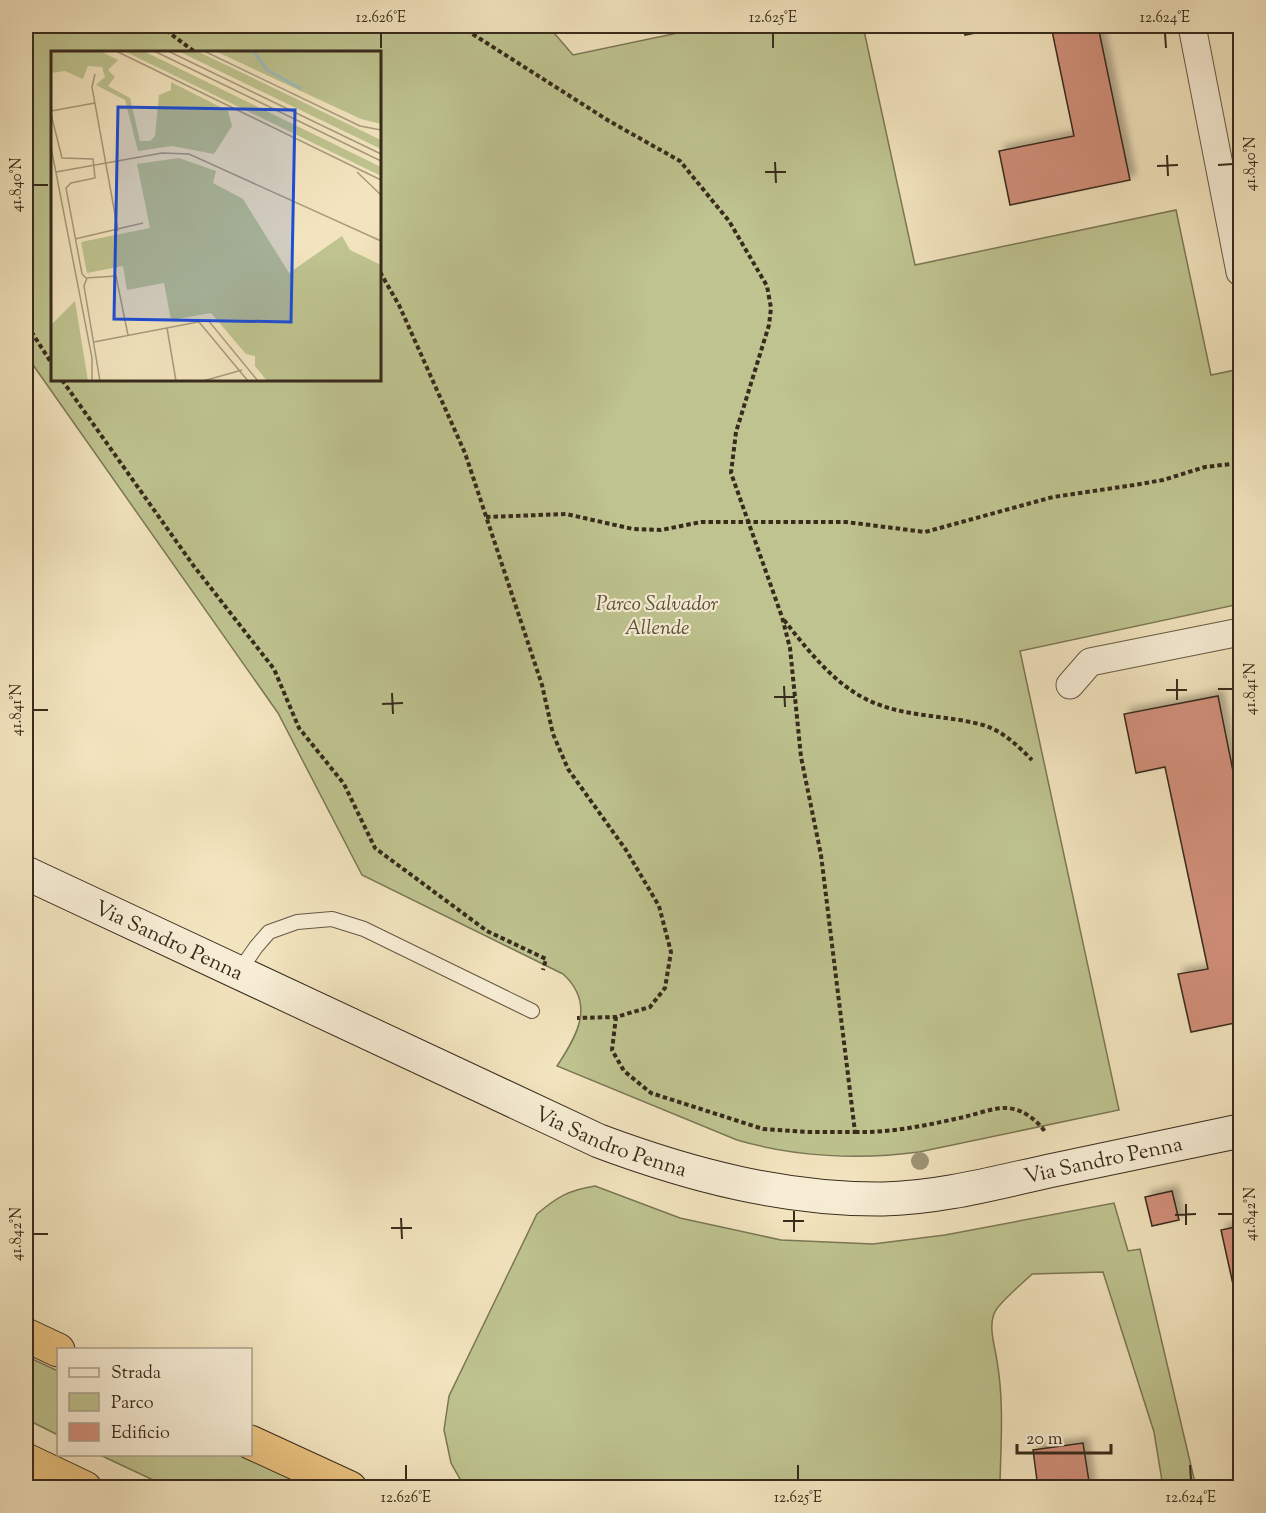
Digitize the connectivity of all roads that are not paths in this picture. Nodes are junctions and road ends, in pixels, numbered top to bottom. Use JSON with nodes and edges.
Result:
{"nodes":[{"id":1,"x":1192,"y":26,"type":"edge"},
{"id":2,"x":1240,"y":272,"type":"edge"},
{"id":3,"x":1240,"y":632,"type":"edge"},
{"id":4,"x":1070,"y":686,"type":"dead end"},
{"id":5,"x":26,"y":873,"type":"edge"},
{"id":6,"x":238,"y":973,"type":"junction"},
{"id":7,"x":532,"y":1011,"type":"dead end"},
{"id":8,"x":1240,"y":1131,"type":"edge"},
{"id":9,"x":26,"y":1335,"type":"edge"},
{"id":10,"x":57,"y":1350,"type":"edge"},
{"id":11,"x":252,"y":1443,"type":"edge"},
{"id":12,"x":26,"y":1460,"type":"edge"},
{"id":13,"x":85,"y":1488,"type":"edge"},
{"id":14,"x":350,"y":1488,"type":"edge"}],
"edges":[{"from":1,"to":2,"type":"street"},
{"from":3,"to":4,"type":"street"},
{"from":5,"to":6,"type":"street","name":"Via Sandro Penna"},
{"from":6,"to":7,"type":"lane"},
{"from":6,"to":8,"type":"street","name":"Via Sandro Penna"},
{"from":9,"to":10,"type":"highway"},
{"from":11,"to":14,"type":"highway"},
{"from":12,"to":13,"type":"highway"}]}
